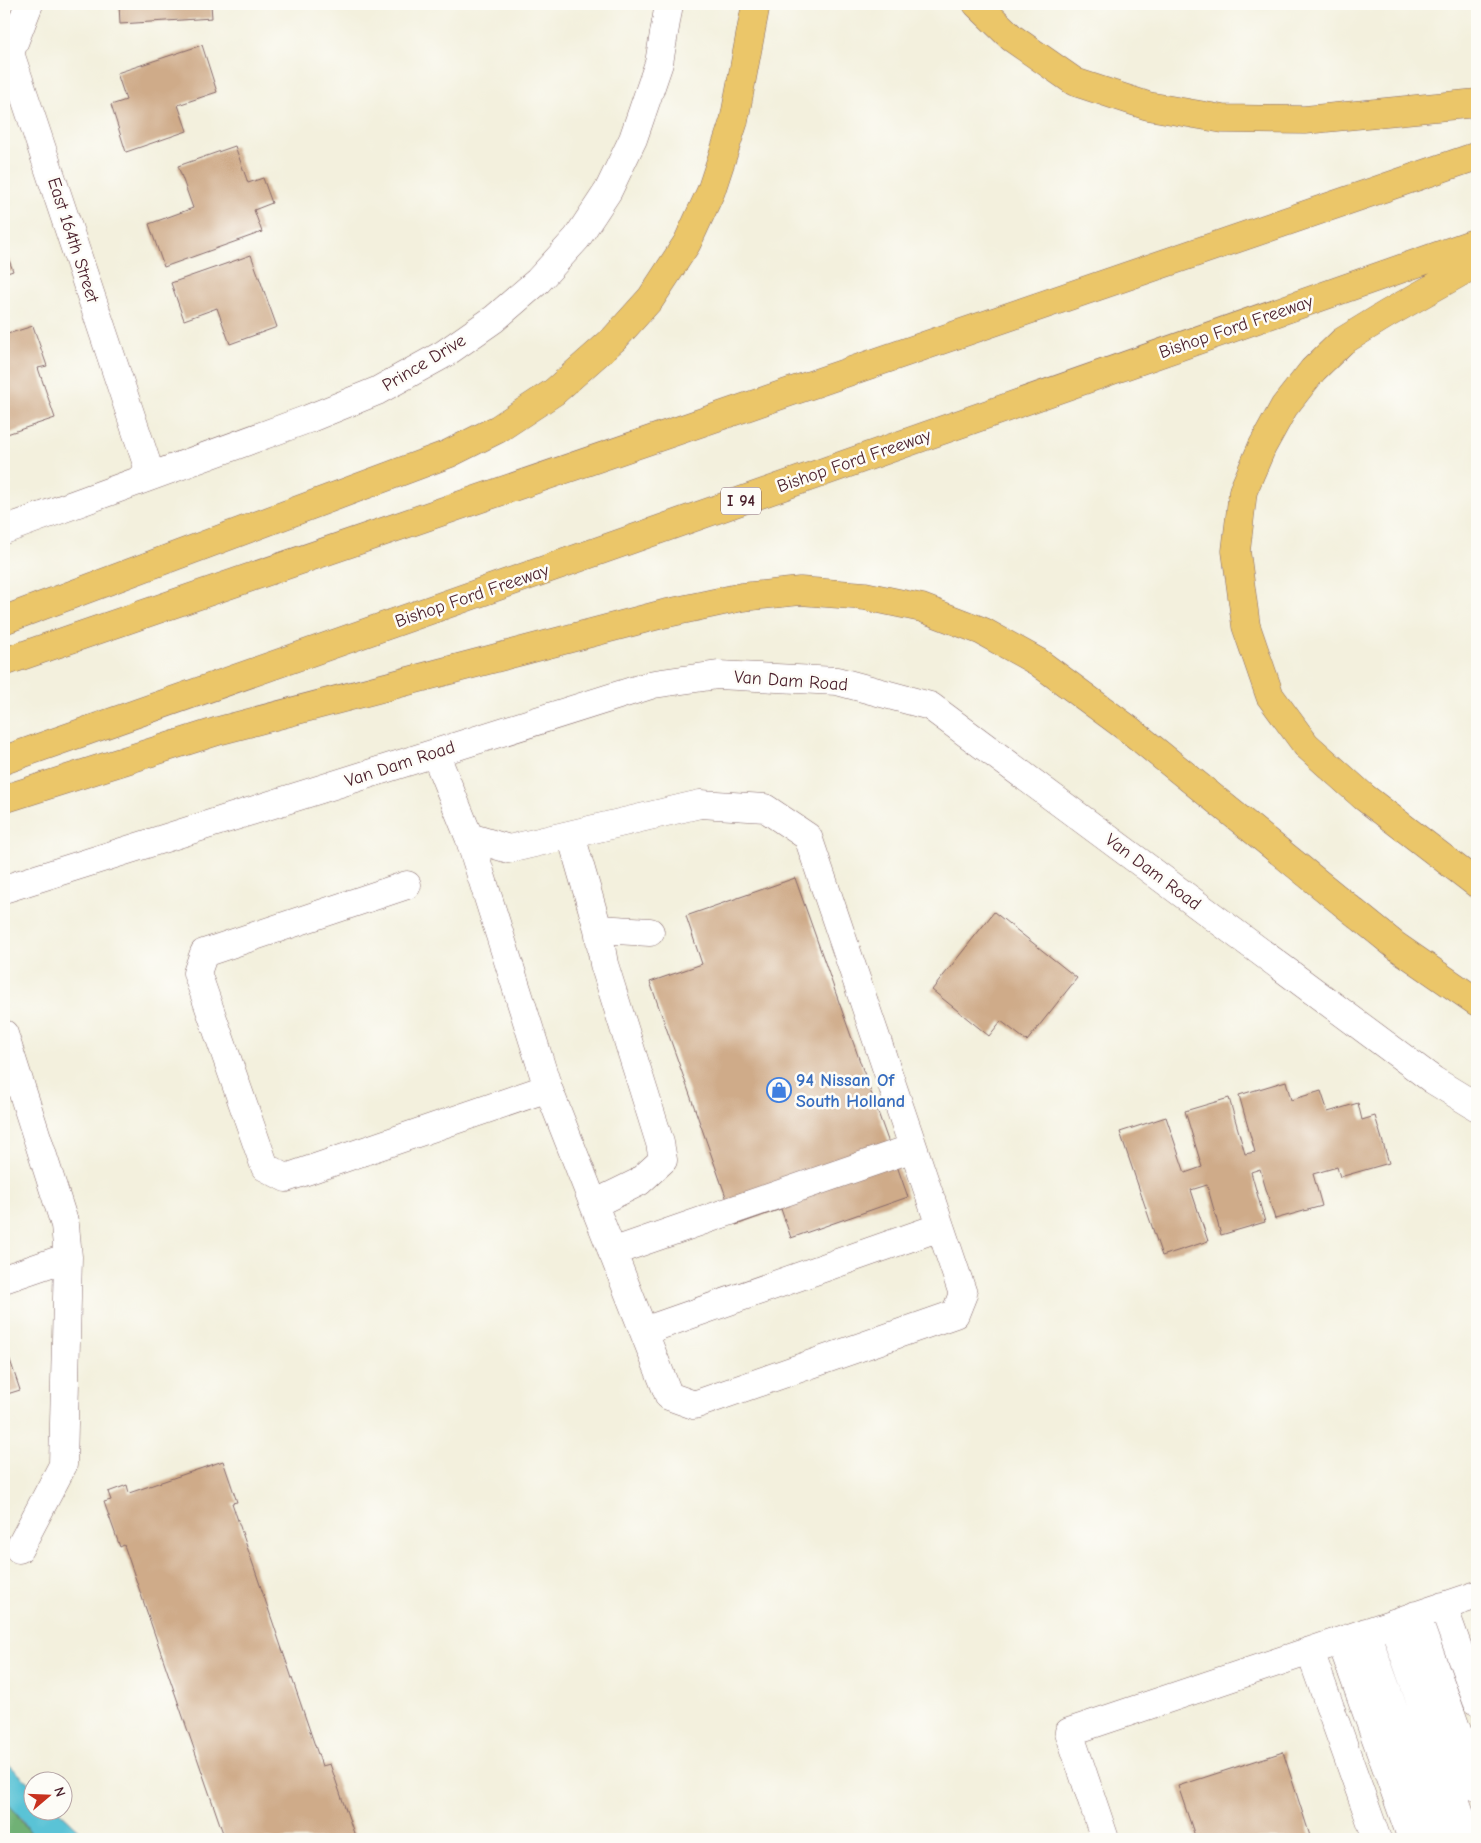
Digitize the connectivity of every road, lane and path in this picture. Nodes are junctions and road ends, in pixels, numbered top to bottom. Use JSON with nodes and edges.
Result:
{"nodes":[{"id":1,"x":29,"y":4,"type":"edge"},
{"id":2,"x":669,"y":4,"type":"edge"},
{"id":3,"x":756,"y":4,"type":"edge"},
{"id":4,"x":977,"y":4,"type":"edge"},
{"id":5,"x":7,"y":54,"type":"edge"},
{"id":6,"x":1477,"y":103,"type":"edge"},
{"id":7,"x":1477,"y":156,"type":"edge"},
{"id":8,"x":1477,"y":242,"type":"edge"},
{"id":9,"x":1477,"y":263,"type":"edge"},
{"id":10,"x":151,"y":476,"type":"junction"},
{"id":11,"x":4,"y":530,"type":"edge"},
{"id":12,"x":4,"y":620,"type":"edge"},
{"id":13,"x":4,"y":662,"type":"edge"},
{"id":14,"x":435,"y":753,"type":"junction"},
{"id":15,"x":4,"y":760,"type":"edge"},
{"id":16,"x":4,"y":799,"type":"edge"},
{"id":17,"x":571,"y":834,"type":"junction"},
{"id":18,"x":468,"y":837,"type":"junction"},
{"id":19,"x":1477,"y":884,"type":"edge"},
{"id":20,"x":407,"y":885,"type":"dead end"},
{"id":21,"x":4,"y":889,"type":"edge"},
{"id":22,"x":598,"y":930,"type":"junction"},
{"id":23,"x":650,"y":932,"type":"dead end"},
{"id":24,"x":1477,"y":1002,"type":"edge"},
{"id":25,"x":4,"y":1034,"type":"edge"},
{"id":26,"x":548,"y":1088,"type":"junction"},
{"id":27,"x":1477,"y":1107,"type":"edge"},
{"id":28,"x":913,"y":1148,"type":"junction"},
{"id":29,"x":594,"y":1204,"type":"junction"},
{"id":30,"x":940,"y":1227,"type":"junction"},
{"id":31,"x":612,"y":1252,"type":"junction"},
{"id":32,"x":68,"y":1257,"type":"junction"},
{"id":33,"x":4,"y":1279,"type":"edge"},
{"id":34,"x":644,"y":1331,"type":"junction"},
{"id":35,"x":19,"y":1549,"type":"dead end"},
{"id":36,"x":1475,"y":1602,"type":"edge"},
{"id":37,"x":1443,"y":1606,"type":"junction"},
{"id":38,"x":1405,"y":1619,"type":"junction"},
{"id":39,"x":1354,"y":1636,"type":"junction"},
{"id":40,"x":1310,"y":1651,"type":"junction"},
{"id":41,"x":1477,"y":1701,"type":"edge"},
{"id":42,"x":1477,"y":1787,"type":"edge"},
{"id":43,"x":1371,"y":1833,"type":"edge"},
{"id":44,"x":1105,"y":1839,"type":"edge"},
{"id":45,"x":1412,"y":1839,"type":"edge"},
{"id":46,"x":1440,"y":1839,"type":"edge"},
{"id":47,"x":1469,"y":1839,"type":"edge"}],
"edges":[{"from":1,"to":5,"type":"street","name":"East 164th Street"},
{"from":2,"to":10,"type":"street","name":"Prince Drive"},
{"from":3,"to":12,"type":"highway"},
{"from":4,"to":6,"type":"highway"},
{"from":5,"to":10,"type":"street","name":"East 164th Street"},
{"from":7,"to":13,"type":"highway"},
{"from":8,"to":15,"type":"highway","name":"Bishop Ford Freeway","number":"I 94"},
{"from":9,"to":19,"type":"highway"},
{"from":10,"to":11,"type":"street","name":"Prince Drive"},
{"from":14,"to":18,"type":"street"},
{"from":14,"to":21,"type":"street","name":"Van Dam Road"},
{"from":14,"to":27,"type":"street","name":"Van Dam Road"},
{"from":16,"to":24,"type":"highway"},
{"from":17,"to":18,"type":"street"},
{"from":17,"to":22,"type":"street"},
{"from":17,"to":28,"type":"street"},
{"from":18,"to":26,"type":"street"},
{"from":20,"to":26,"type":"street"},
{"from":22,"to":23,"type":"street"},
{"from":22,"to":29,"type":"street"},
{"from":25,"to":32,"type":"street"},
{"from":26,"to":29,"type":"street"},
{"from":28,"to":30,"type":"street"},
{"from":28,"to":31,"type":"street"},
{"from":29,"to":31,"type":"street"},
{"from":30,"to":34,"type":"street"},
{"from":30,"to":34,"type":"street"},
{"from":31,"to":34,"type":"street"},
{"from":32,"to":33,"type":"street"},
{"from":32,"to":35,"type":"street"},
{"from":36,"to":37,"type":"street"},
{"from":37,"to":38,"type":"street"},
{"from":37,"to":41,"type":"street"},
{"from":38,"to":39,"type":"street"},
{"from":38,"to":42,"type":"street"},
{"from":38,"to":47,"type":"street"},
{"from":39,"to":40,"type":"street"},
{"from":39,"to":45,"type":"street"},
{"from":39,"to":46,"type":"street"},
{"from":40,"to":43,"type":"street"},
{"from":40,"to":44,"type":"street"}]}
